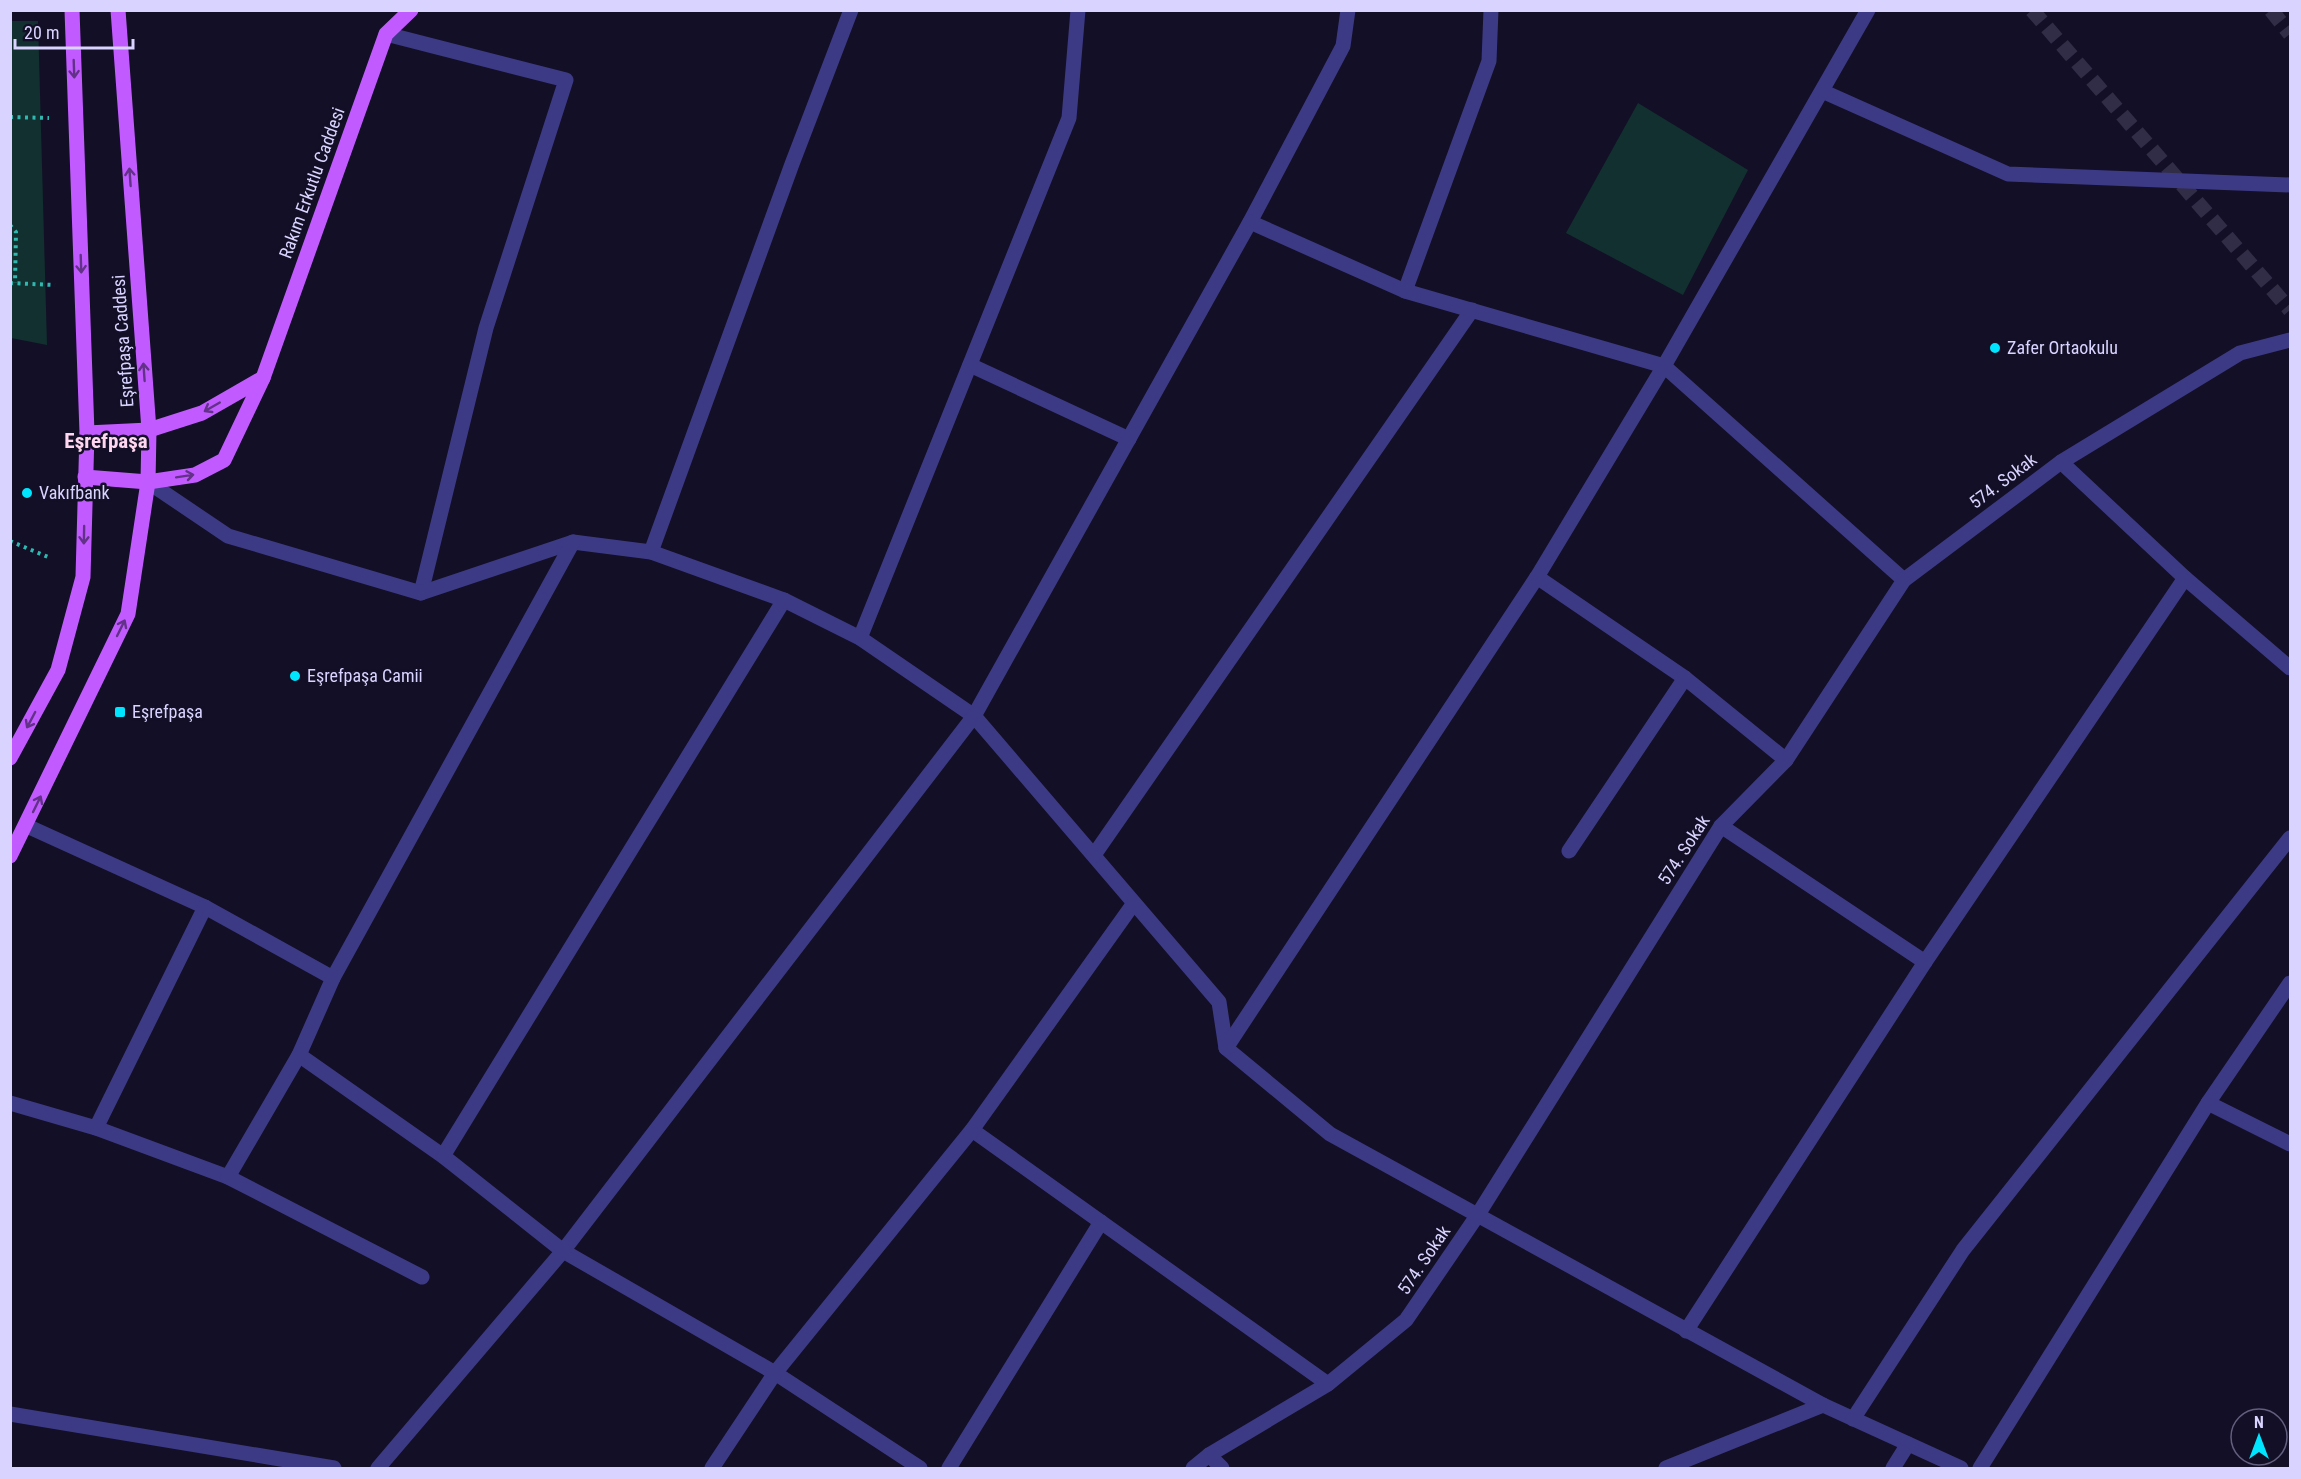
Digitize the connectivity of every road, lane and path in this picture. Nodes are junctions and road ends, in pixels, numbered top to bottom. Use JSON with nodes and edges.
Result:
{"nodes":[{"id":1,"x":72,"y":10,"type":"edge"},
{"id":2,"x":118,"y":10,"type":"edge"},
{"id":3,"x":411,"y":10,"type":"edge"},
{"id":4,"x":850,"y":10,"type":"edge"},
{"id":5,"x":1078,"y":10,"type":"edge"},
{"id":6,"x":1348,"y":10,"type":"edge"},
{"id":7,"x":1491,"y":10,"type":"edge"},
{"id":8,"x":1868,"y":10,"type":"edge"},
{"id":9,"x":386,"y":34,"type":"junction"},
{"id":10,"x":1822,"y":91,"type":"junction"},
{"id":11,"x":10,"y":117,"type":"edge"},
{"id":12,"x":57,"y":118,"type":"dead end"},
{"id":13,"x":2290,"y":185,"type":"edge"},
{"id":14,"x":1250,"y":222,"type":"junction"},
{"id":15,"x":10,"y":225,"type":"edge"},
{"id":16,"x":13,"y":283,"type":"edge"},
{"id":17,"x":63,"y":286,"type":"dead end"},
{"id":18,"x":1405,"y":291,"type":"junction"},
{"id":19,"x":1472,"y":310,"type":"junction"},
{"id":20,"x":2290,"y":340,"type":"edge"},
{"id":21,"x":970,"y":365,"type":"junction"},
{"id":22,"x":1664,"y":366,"type":"junction"},
{"id":23,"x":263,"y":378,"type":"junction"},
{"id":24,"x":148,"y":430,"type":"junction"},
{"id":25,"x":87,"y":433,"type":"junction"},
{"id":26,"x":1129,"y":439,"type":"junction"},
{"id":27,"x":2061,"y":462,"type":"junction"},
{"id":28,"x":85,"y":477,"type":"junction"},
{"id":29,"x":148,"y":482,"type":"junction"},
{"id":30,"x":10,"y":541,"type":"edge"},
{"id":31,"x":573,"y":542,"type":"junction"},
{"id":32,"x":651,"y":552,"type":"junction"},
{"id":33,"x":48,"y":557,"type":"dead end"},
{"id":34,"x":1537,"y":577,"type":"junction"},
{"id":35,"x":2185,"y":578,"type":"junction"},
{"id":36,"x":1904,"y":580,"type":"junction"},
{"id":37,"x":421,"y":593,"type":"junction"},
{"id":38,"x":784,"y":600,"type":"junction"},
{"id":39,"x":860,"y":638,"type":"junction"},
{"id":40,"x":2290,"y":668,"type":"edge"},
{"id":41,"x":1685,"y":678,"type":"junction"},
{"id":42,"x":974,"y":716,"type":"junction"},
{"id":43,"x":10,"y":758,"type":"edge"},
{"id":44,"x":1786,"y":760,"type":"junction"},
{"id":45,"x":27,"y":826,"type":"junction"},
{"id":46,"x":1721,"y":826,"type":"junction"},
{"id":47,"x":2290,"y":838,"type":"edge"},
{"id":48,"x":1569,"y":851,"type":"dead end"},
{"id":49,"x":1094,"y":855,"type":"junction"},
{"id":50,"x":10,"y":856,"type":"edge"},
{"id":51,"x":1134,"y":903,"type":"junction"},
{"id":52,"x":205,"y":907,"type":"junction"},
{"id":53,"x":1924,"y":962,"type":"junction"},
{"id":54,"x":333,"y":978,"type":"junction"},
{"id":55,"x":2290,"y":983,"type":"edge"},
{"id":56,"x":1226,"y":1048,"type":"junction"},
{"id":57,"x":299,"y":1055,"type":"junction"},
{"id":58,"x":10,"y":1103,"type":"edge"},
{"id":59,"x":2208,"y":1103,"type":"junction"},
{"id":60,"x":96,"y":1128,"type":"junction"},
{"id":61,"x":972,"y":1130,"type":"junction"},
{"id":62,"x":2290,"y":1144,"type":"edge"},
{"id":63,"x":443,"y":1156,"type":"junction"},
{"id":64,"x":228,"y":1177,"type":"junction"},
{"id":65,"x":1477,"y":1216,"type":"junction"},
{"id":66,"x":1101,"y":1222,"type":"junction"},
{"id":67,"x":563,"y":1251,"type":"junction"},
{"id":68,"x":422,"y":1277,"type":"dead end"},
{"id":69,"x":1686,"y":1330,"type":"junction"},
{"id":70,"x":775,"y":1372,"type":"junction"},
{"id":71,"x":1328,"y":1384,"type":"junction"},
{"id":72,"x":1823,"y":1405,"type":"junction"},
{"id":73,"x":10,"y":1414,"type":"edge"},
{"id":74,"x":1853,"y":1419,"type":"junction"},
{"id":75,"x":1908,"y":1444,"type":"junction"},
{"id":76,"x":1209,"y":1455,"type":"junction"},
{"id":77,"x":334,"y":1468,"type":"edge"},
{"id":78,"x":378,"y":1468,"type":"edge"},
{"id":79,"x":712,"y":1468,"type":"edge"},
{"id":80,"x":920,"y":1468,"type":"edge"},
{"id":81,"x":949,"y":1468,"type":"edge"},
{"id":82,"x":1193,"y":1468,"type":"edge"},
{"id":83,"x":1221,"y":1468,"type":"edge"},
{"id":84,"x":1666,"y":1468,"type":"edge"},
{"id":85,"x":1893,"y":1468,"type":"edge"},
{"id":86,"x":1961,"y":1468,"type":"edge"},
{"id":87,"x":1980,"y":1468,"type":"edge"}],
"edges":[{"from":1,"to":25,"type":"main road","name":"Eşrefpaşa Caddesi","one_way":true},
{"from":24,"to":2,"type":"main road","name":"Eşrefpaşa Caddesi","one_way":true},
{"from":3,"to":9,"type":"main road","name":"Rakım Erkutlu Caddesi"},
{"from":4,"to":32,"type":"street"},
{"from":5,"to":21,"type":"street"},
{"from":6,"to":14,"type":"street"},
{"from":7,"to":18,"type":"street"},
{"from":8,"to":10,"type":"street"},
{"from":9,"to":23,"type":"main road","name":"Rakım Erkutlu Caddesi"},
{"from":9,"to":37,"type":"street"},
{"from":10,"to":13,"type":"street"},
{"from":10,"to":22,"type":"street"},
{"from":11,"to":12,"type":"path"},
{"from":14,"to":18,"type":"street"},
{"from":14,"to":26,"type":"street"},
{"from":15,"to":16,"type":"path"},
{"from":16,"to":17,"type":"path"},
{"from":18,"to":19,"type":"street"},
{"from":19,"to":22,"type":"street"},
{"from":19,"to":49,"type":"street"},
{"from":20,"to":27,"type":"street","name":"574. Sokak"},
{"from":21,"to":26,"type":"street"},
{"from":21,"to":39,"type":"street"},
{"from":22,"to":34,"type":"street"},
{"from":22,"to":36,"type":"street"},
{"from":23,"to":24,"type":"main road","one_way":true},
{"from":29,"to":23,"type":"main road","name":"Rakım Erkutlu Caddesi","one_way":true},
{"from":24,"to":25,"type":"main road"},
{"from":24,"to":29,"type":"main road","name":"Eşrefpaşa Caddesi"},
{"from":25,"to":28,"type":"main road","name":"Eşrefpaşa Caddesi"},
{"from":26,"to":42,"type":"street"},
{"from":27,"to":35,"type":"street"},
{"from":27,"to":36,"type":"street","name":"574. Sokak"},
{"from":28,"to":29,"type":"main road","name":"Rakım Erkutlu Caddesi"},
{"from":28,"to":43,"type":"main road","name":"Eşrefpaşa Caddesi","one_way":true},
{"from":29,"to":37,"type":"street"},
{"from":45,"to":29,"type":"main road","name":"Eşrefpaşa Caddesi","one_way":true},
{"from":30,"to":33,"type":"path"},
{"from":31,"to":32,"type":"street"},
{"from":31,"to":37,"type":"street"},
{"from":31,"to":54,"type":"street"},
{"from":32,"to":38,"type":"street"},
{"from":34,"to":41,"type":"street"},
{"from":34,"to":56,"type":"street"},
{"from":35,"to":40,"type":"street"},
{"from":35,"to":53,"type":"street"},
{"from":36,"to":44,"type":"street","name":"574. Sokak"},
{"from":38,"to":39,"type":"street"},
{"from":38,"to":63,"type":"street"},
{"from":39,"to":42,"type":"street"},
{"from":41,"to":44,"type":"street"},
{"from":41,"to":48,"type":"street"},
{"from":42,"to":49,"type":"street"},
{"from":42,"to":67,"type":"street"},
{"from":44,"to":46,"type":"street","name":"574. Sokak"},
{"from":45,"to":50,"type":"main road","name":"Eşrefpaşa Caddesi"},
{"from":45,"to":52,"type":"street"},
{"from":46,"to":53,"type":"street"},
{"from":46,"to":65,"type":"street","name":"574. Sokak"},
{"from":47,"to":74,"type":"street"},
{"from":49,"to":51,"type":"street"},
{"from":51,"to":56,"type":"street"},
{"from":51,"to":61,"type":"street"},
{"from":52,"to":54,"type":"street"},
{"from":52,"to":60,"type":"street"},
{"from":53,"to":69,"type":"street"},
{"from":54,"to":57,"type":"street"},
{"from":55,"to":59,"type":"street"},
{"from":56,"to":65,"type":"street"},
{"from":57,"to":63,"type":"street"},
{"from":57,"to":64,"type":"street"},
{"from":58,"to":60,"type":"street"},
{"from":59,"to":62,"type":"street"},
{"from":59,"to":87,"type":"street"},
{"from":60,"to":64,"type":"street"},
{"from":61,"to":66,"type":"street"},
{"from":61,"to":70,"type":"street"},
{"from":63,"to":67,"type":"street"},
{"from":64,"to":68,"type":"street"},
{"from":65,"to":69,"type":"street"},
{"from":65,"to":71,"type":"street","name":"574. Sokak"},
{"from":66,"to":71,"type":"street"},
{"from":66,"to":81,"type":"street"},
{"from":67,"to":70,"type":"street"},
{"from":67,"to":78,"type":"street"},
{"from":69,"to":72,"type":"street"},
{"from":70,"to":79,"type":"street"},
{"from":70,"to":80,"type":"street"},
{"from":71,"to":76,"type":"street","name":"574. Sokak"},
{"from":72,"to":74,"type":"street"},
{"from":72,"to":84,"type":"street"},
{"from":73,"to":77,"type":"street"},
{"from":74,"to":75,"type":"street"},
{"from":75,"to":85,"type":"street"},
{"from":75,"to":86,"type":"street"},
{"from":76,"to":82,"type":"street","name":"574. Sokak"},
{"from":76,"to":83,"type":"street"}]}
